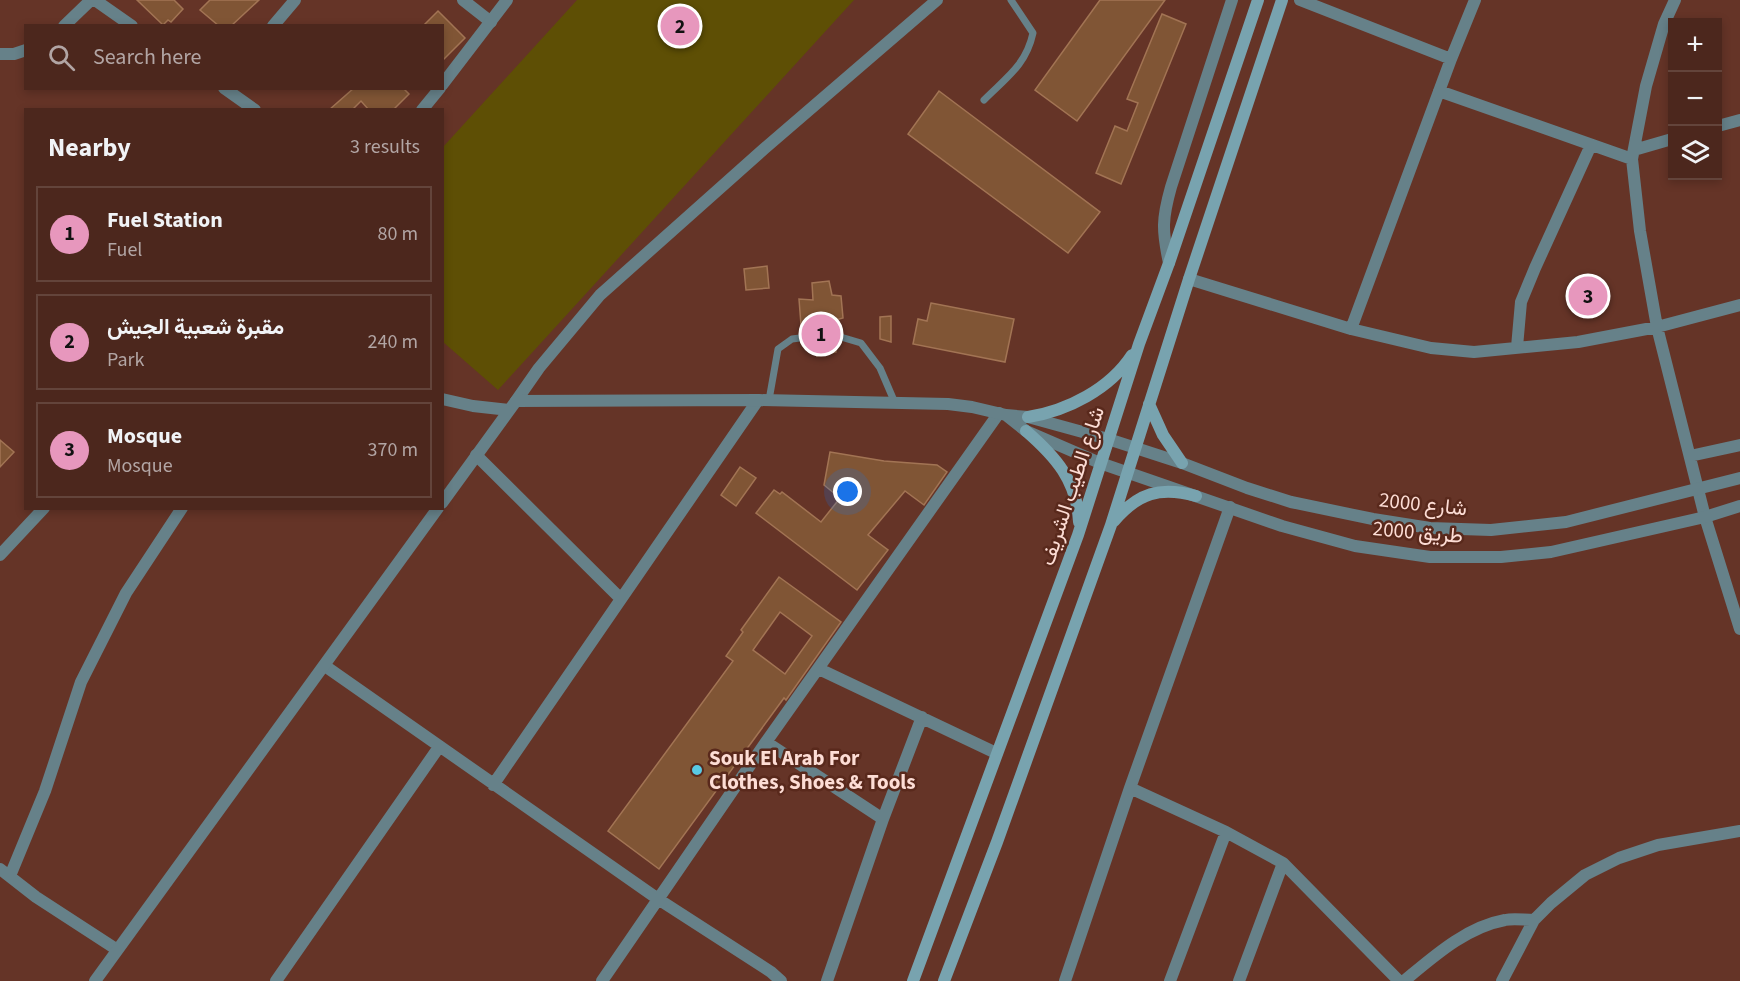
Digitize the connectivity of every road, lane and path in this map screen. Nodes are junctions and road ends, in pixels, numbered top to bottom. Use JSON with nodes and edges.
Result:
{"nodes":[{"id":1,"x":93,"y":0,"type":"edge"},
{"id":2,"x":296,"y":0,"type":"edge"},
{"id":3,"x":463,"y":0,"type":"edge"},
{"id":4,"x":507,"y":0,"type":"edge"},
{"id":5,"x":937,"y":0,"type":"edge"},
{"id":6,"x":1011,"y":0,"type":"edge"},
{"id":7,"x":1232,"y":0,"type":"edge"},
{"id":8,"x":1258,"y":0,"type":"edge"},
{"id":9,"x":1282,"y":0,"type":"edge"},
{"id":10,"x":1300,"y":0,"type":"edge"},
{"id":11,"x":1475,"y":0,"type":"edge"},
{"id":12,"x":1675,"y":0,"type":"edge"},
{"id":13,"x":491,"y":22,"type":"junction"},
{"id":14,"x":66,"y":24,"type":"edge"},
{"id":15,"x":129,"y":24,"type":"edge"},
{"id":16,"x":275,"y":24,"type":"edge"},
{"id":17,"x":24,"y":51,"type":"edge"},
{"id":18,"x":0,"y":54,"type":"edge"},
{"id":19,"x":1450,"y":59,"type":"junction"},
{"id":20,"x":444,"y":82,"type":"edge"},
{"id":21,"x":227,"y":90,"type":"edge"},
{"id":22,"x":438,"y":90,"type":"edge"},
{"id":23,"x":1439,"y":91,"type":"junction"},
{"id":24,"x":984,"y":100,"type":"dead end"},
{"id":25,"x":252,"y":108,"type":"edge"},
{"id":26,"x":424,"y":108,"type":"edge"},
{"id":27,"x":1740,"y":120,"type":"edge"},
{"id":28,"x":1722,"y":125,"type":"edge"},
{"id":29,"x":1668,"y":141,"type":"edge"},
{"id":30,"x":1591,"y":145,"type":"junction"},
{"id":31,"x":1633,"y":155,"type":"junction"},
{"id":32,"x":1169,"y":263,"type":"junction"},
{"id":33,"x":1189,"y":279,"type":"junction"},
{"id":34,"x":1740,"y":305,"type":"edge"},
{"id":35,"x":1657,"y":327,"type":"junction"},
{"id":36,"x":1351,"y":329,"type":"junction"},
{"id":37,"x":834,"y":335,"type":"dead end"},
{"id":38,"x":815,"y":336,"type":"dead end"},
{"id":39,"x":1139,"y":344,"type":"junction"},
{"id":40,"x":1517,"y":347,"type":"junction"},
{"id":41,"x":444,"y":399,"type":"edge"},
{"id":42,"x":764,"y":400,"type":"junction"},
{"id":43,"x":895,"y":403,"type":"junction"},
{"id":44,"x":1149,"y":404,"type":"junction"},
{"id":45,"x":512,"y":406,"type":"junction"},
{"id":46,"x":1002,"y":414,"type":"junction"},
{"id":47,"x":1028,"y":417,"type":"junction"},
{"id":48,"x":1026,"y":431,"type":"junction"},
{"id":49,"x":1108,"y":439,"type":"junction"},
{"id":50,"x":1740,"y":445,"type":"edge"},
{"id":51,"x":1135,"y":448,"type":"junction"},
{"id":52,"x":476,"y":455,"type":"junction"},
{"id":53,"x":1690,"y":456,"type":"junction"},
{"id":54,"x":1100,"y":463,"type":"junction"},
{"id":55,"x":1182,"y":463,"type":"junction"},
{"id":56,"x":1127,"y":473,"type":"junction"},
{"id":57,"x":1740,"y":478,"type":"edge"},
{"id":58,"x":1697,"y":487,"type":"junction"},
{"id":59,"x":1196,"y":496,"type":"junction"},
{"id":60,"x":444,"y":500,"type":"edge"},
{"id":61,"x":1740,"y":506,"type":"edge"},
{"id":62,"x":1230,"y":507,"type":"junction"},
{"id":63,"x":42,"y":510,"type":"edge"},
{"id":64,"x":181,"y":510,"type":"edge"},
{"id":65,"x":437,"y":510,"type":"edge"},
{"id":66,"x":1705,"y":517,"type":"junction"},
{"id":67,"x":1111,"y":525,"type":"junction"},
{"id":68,"x":1078,"y":535,"type":"junction"},
{"id":69,"x":0,"y":555,"type":"edge"},
{"id":70,"x":621,"y":599,"type":"junction"},
{"id":71,"x":1740,"y":629,"type":"edge"},
{"id":72,"x":325,"y":666,"type":"junction"},
{"id":73,"x":819,"y":669,"type":"junction"},
{"id":74,"x":922,"y":717,"type":"junction"},
{"id":75,"x":766,"y":742,"type":"junction"},
{"id":76,"x":439,"y":747,"type":"junction"},
{"id":77,"x":996,"y":753,"type":"junction"},
{"id":78,"x":493,"y":785,"type":"junction"},
{"id":79,"x":1130,"y":788,"type":"junction"},
{"id":80,"x":883,"y":819,"type":"junction"},
{"id":81,"x":1740,"y":831,"type":"edge"},
{"id":82,"x":1226,"y":832,"type":"junction"},
{"id":83,"x":1283,"y":863,"type":"junction"},
{"id":84,"x":5,"y":873,"type":"edge"},
{"id":85,"x":658,"y":900,"type":"junction"},
{"id":86,"x":1533,"y":920,"type":"junction"},
{"id":87,"x":116,"y":949,"type":"junction"},
{"id":88,"x":768,"y":977,"type":"edge"},
{"id":89,"x":95,"y":981,"type":"edge"},
{"id":90,"x":276,"y":981,"type":"edge"},
{"id":91,"x":602,"y":981,"type":"edge"},
{"id":92,"x":781,"y":981,"type":"edge"},
{"id":93,"x":827,"y":981,"type":"edge"},
{"id":94,"x":913,"y":981,"type":"edge"},
{"id":95,"x":944,"y":981,"type":"edge"},
{"id":96,"x":1065,"y":981,"type":"edge"},
{"id":97,"x":1170,"y":981,"type":"edge"},
{"id":98,"x":1239,"y":981,"type":"edge"},
{"id":99,"x":1399,"y":981,"type":"edge"},
{"id":100,"x":1404,"y":981,"type":"edge"},
{"id":101,"x":1502,"y":981,"type":"edge"}],
"edges":[{"from":1,"to":14,"type":"street"},
{"from":1,"to":15,"type":"street"},
{"from":2,"to":16,"type":"street"},
{"from":3,"to":13,"type":"street"},
{"from":4,"to":13,"type":"street"},
{"from":5,"to":45,"type":"street"},
{"from":6,"to":24,"type":"lane"},
{"from":7,"to":32,"type":"street"},
{"from":8,"to":32,"type":"main road","name":"شارع الطيب الشريف"},
{"from":9,"to":33,"type":"main road"},
{"from":10,"to":19,"type":"street"},
{"from":11,"to":19,"type":"street"},
{"from":12,"to":31,"type":"street"},
{"from":13,"to":20,"type":"street"},
{"from":17,"to":18,"type":"street"},
{"from":19,"to":23,"type":"street"},
{"from":21,"to":25,"type":"street"},
{"from":22,"to":26,"type":"street"},
{"from":23,"to":30,"type":"street"},
{"from":23,"to":36,"type":"street"},
{"from":27,"to":28,"type":"street"},
{"from":29,"to":31,"type":"street"},
{"from":30,"to":31,"type":"street"},
{"from":30,"to":40,"type":"street"},
{"from":31,"to":35,"type":"street"},
{"from":32,"to":39,"type":"main road","name":"شارع الطيب الشريف"},
{"from":33,"to":36,"type":"street"},
{"from":33,"to":44,"type":"main road"},
{"from":34,"to":35,"type":"street"},
{"from":35,"to":40,"type":"street"},
{"from":35,"to":53,"type":"street"},
{"from":36,"to":40,"type":"street"},
{"from":37,"to":43,"type":"lane"},
{"from":38,"to":42,"type":"lane"},
{"from":39,"to":47,"type":"main road"},
{"from":39,"to":49,"type":"main road","name":"شارع الطيب الشريف"},
{"from":41,"to":45,"type":"street","name":"شارع 2000"},
{"from":42,"to":43,"type":"street","name":"شارع 2000"},
{"from":42,"to":45,"type":"street","name":"شارع 2000"},
{"from":42,"to":70,"type":"street"},
{"from":43,"to":46,"type":"street","name":"شارع 2000"},
{"from":44,"to":51,"type":"main road"},
{"from":44,"to":55,"type":"main road"},
{"from":45,"to":52,"type":"street"},
{"from":46,"to":47,"type":"street","name":"شارع 2000"},
{"from":46,"to":48,"type":"street","name":"طريق 2000"},
{"from":46,"to":73,"type":"street"},
{"from":47,"to":49,"type":"street","name":"شارع 2000"},
{"from":48,"to":54,"type":"street","name":"طريق 2000"},
{"from":48,"to":68,"type":"main road"},
{"from":49,"to":51,"type":"street","name":"شارع 2000"},
{"from":49,"to":54,"type":"main road","name":"شارع الطيب الشريف"},
{"from":50,"to":53,"type":"street"},
{"from":51,"to":55,"type":"street","name":"شارع 2000"},
{"from":51,"to":56,"type":"main road"},
{"from":52,"to":60,"type":"street"},
{"from":52,"to":70,"type":"street"},
{"from":53,"to":58,"type":"street"},
{"from":54,"to":56,"type":"street","name":"طريق 2000"},
{"from":54,"to":68,"type":"main road","name":"شارع الطيب الشريف"},
{"from":55,"to":58,"type":"street","name":"شارع 2000"},
{"from":56,"to":59,"type":"street","name":"طريق 2000"},
{"from":56,"to":67,"type":"main road"},
{"from":57,"to":58,"type":"street","name":"شارع 2000"},
{"from":58,"to":66,"type":"street"},
{"from":59,"to":62,"type":"street","name":"طريق 2000"},
{"from":59,"to":67,"type":"main road"},
{"from":61,"to":66,"type":"street","name":"طريق 2000"},
{"from":62,"to":66,"type":"street","name":"طريق 2000"},
{"from":62,"to":79,"type":"street"},
{"from":63,"to":69,"type":"street"},
{"from":64,"to":84,"type":"street"},
{"from":65,"to":72,"type":"street"},
{"from":66,"to":71,"type":"street"},
{"from":67,"to":95,"type":"main road"},
{"from":68,"to":77,"type":"main road","name":"شارع الطيب الشريف"},
{"from":70,"to":78,"type":"street"},
{"from":72,"to":76,"type":"street"},
{"from":72,"to":87,"type":"street"},
{"from":73,"to":74,"type":"street"},
{"from":73,"to":75,"type":"street"},
{"from":74,"to":77,"type":"street"},
{"from":74,"to":80,"type":"street"},
{"from":75,"to":80,"type":"street"},
{"from":75,"to":85,"type":"street"},
{"from":76,"to":78,"type":"street"},
{"from":76,"to":90,"type":"street"},
{"from":77,"to":94,"type":"main road","name":"شارع الطيب الشريف"},
{"from":78,"to":85,"type":"street"},
{"from":79,"to":82,"type":"street"},
{"from":79,"to":96,"type":"street"},
{"from":80,"to":93,"type":"street"},
{"from":81,"to":86,"type":"street"},
{"from":82,"to":83,"type":"street"},
{"from":82,"to":97,"type":"street"},
{"from":83,"to":98,"type":"street"},
{"from":83,"to":99,"type":"street"},
{"from":84,"to":87,"type":"street"},
{"from":85,"to":88,"type":"street"},
{"from":85,"to":91,"type":"street"},
{"from":86,"to":100,"type":"street"},
{"from":86,"to":101,"type":"street"},
{"from":87,"to":89,"type":"street"},
{"from":88,"to":92,"type":"street"}]}
